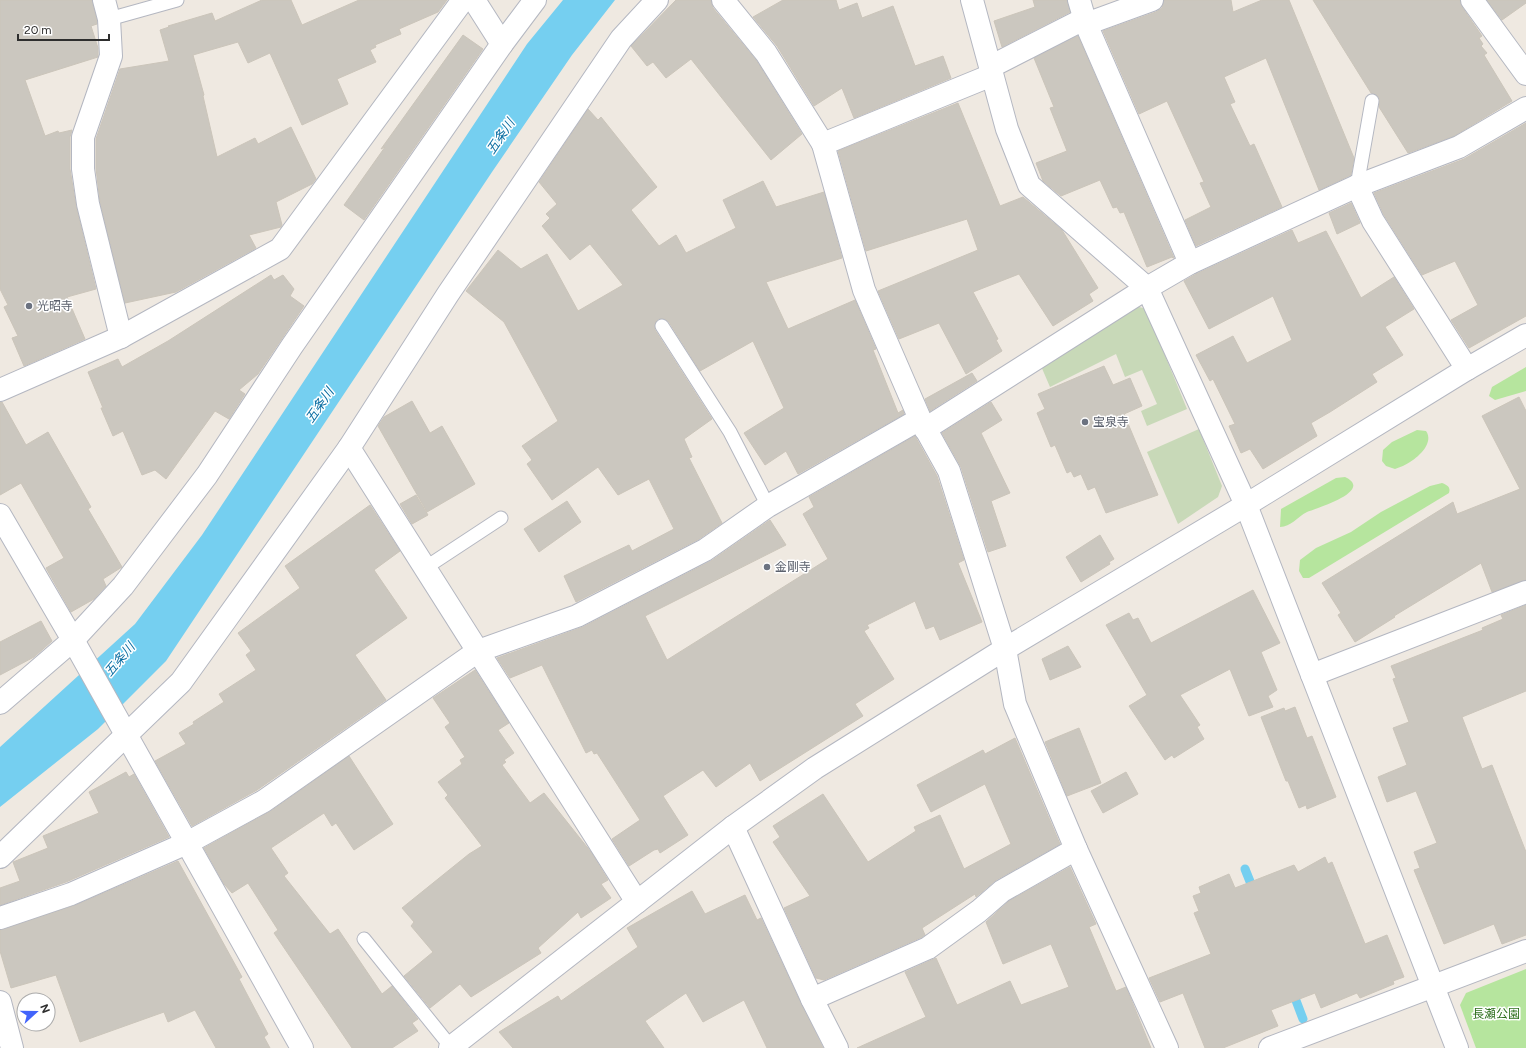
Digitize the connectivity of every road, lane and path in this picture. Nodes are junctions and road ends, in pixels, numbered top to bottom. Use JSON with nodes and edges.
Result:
{"nodes":[{"id":1,"x":177,"y":0,"type":"edge"},
{"id":2,"x":463,"y":0,"type":"edge"},
{"id":3,"x":474,"y":0,"type":"edge"},
{"id":4,"x":535,"y":0,"type":"edge"},
{"id":5,"x":657,"y":0,"type":"edge"},
{"id":6,"x":723,"y":0,"type":"edge"},
{"id":7,"x":972,"y":0,"type":"edge"},
{"id":8,"x":1152,"y":0,"type":"edge"},
{"id":9,"x":1472,"y":0,"type":"edge"},
{"id":10,"x":107,"y":10,"type":"edge"},
{"id":11,"x":1083,"y":14,"type":"edge"},
{"id":12,"x":502,"y":44,"type":"junction"},
{"id":13,"x":992,"y":71,"type":"junction"},
{"id":14,"x":1526,"y":74,"type":"edge"},
{"id":15,"x":1372,"y":101,"type":"dead end"},
{"id":16,"x":1526,"y":108,"type":"edge"},
{"id":17,"x":823,"y":144,"type":"junction"},
{"id":18,"x":1357,"y":186,"type":"junction"},
{"id":19,"x":1190,"y":263,"type":"junction"},
{"id":20,"x":1146,"y":288,"type":"junction"},
{"id":21,"x":662,"y":326,"type":"dead end"},
{"id":22,"x":1526,"y":335,"type":"edge"},
{"id":23,"x":121,"y":337,"type":"junction"},
{"id":24,"x":1467,"y":369,"type":"junction"},
{"id":25,"x":0,"y":390,"type":"edge"},
{"id":26,"x":922,"y":424,"type":"junction"},
{"id":27,"x":349,"y":448,"type":"junction"},
{"id":28,"x":1246,"y":505,"type":"junction"},
{"id":29,"x":768,"y":506,"type":"junction"},
{"id":30,"x":0,"y":515,"type":"edge"},
{"id":31,"x":501,"y":518,"type":"dead end"},
{"id":32,"x":425,"y":568,"type":"junction"},
{"id":33,"x":1526,"y":592,"type":"edge"},
{"id":34,"x":73,"y":640,"type":"junction"},
{"id":35,"x":1005,"y":649,"type":"junction"},
{"id":36,"x":478,"y":650,"type":"junction"},
{"id":37,"x":1312,"y":675,"type":"junction"},
{"id":38,"x":0,"y":703,"type":"edge"},
{"id":39,"x":126,"y":736,"type":"junction"},
{"id":40,"x":733,"y":827,"type":"junction"},
{"id":41,"x":187,"y":843,"type":"junction"},
{"id":42,"x":1076,"y":849,"type":"junction"},
{"id":43,"x":0,"y":857,"type":"edge"},
{"id":44,"x":637,"y":902,"type":"junction"},
{"id":45,"x":0,"y":918,"type":"edge"},
{"id":46,"x":364,"y":939,"type":"dead end"},
{"id":47,"x":1526,"y":951,"type":"edge"},
{"id":48,"x":1433,"y":987,"type":"junction"},
{"id":49,"x":812,"y":999,"type":"junction"},
{"id":50,"x":0,"y":1002,"type":"edge"},
{"id":51,"x":12,"y":1048,"type":"edge"},
{"id":52,"x":302,"y":1048,"type":"edge"},
{"id":53,"x":451,"y":1048,"type":"edge"},
{"id":54,"x":837,"y":1048,"type":"edge"},
{"id":55,"x":1167,"y":1048,"type":"edge"},
{"id":56,"x":1270,"y":1048,"type":"edge"},
{"id":57,"x":1457,"y":1048,"type":"edge"}],
"edges":[{"from":1,"to":10,"type":"lane"},
{"from":2,"to":23,"type":"street"},
{"from":3,"to":12,"type":"street"},
{"from":4,"to":12,"type":"street"},
{"from":5,"to":27,"type":"street"},
{"from":6,"to":17,"type":"street"},
{"from":7,"to":13,"type":"street"},
{"from":8,"to":11,"type":"street"},
{"from":9,"to":14,"type":"street"},
{"from":10,"to":23,"type":"street"},
{"from":11,"to":13,"type":"street"},
{"from":11,"to":19,"type":"street"},
{"from":12,"to":34,"type":"street"},
{"from":13,"to":17,"type":"street"},
{"from":13,"to":20,"type":"street"},
{"from":15,"to":18,"type":"lane"},
{"from":16,"to":18,"type":"street"},
{"from":17,"to":26,"type":"street"},
{"from":18,"to":19,"type":"street"},
{"from":18,"to":24,"type":"street"},
{"from":19,"to":20,"type":"street"},
{"from":20,"to":26,"type":"street"},
{"from":20,"to":28,"type":"street"},
{"from":21,"to":29,"type":"lane"},
{"from":22,"to":24,"type":"street"},
{"from":23,"to":25,"type":"street"},
{"from":24,"to":28,"type":"street"},
{"from":26,"to":29,"type":"street"},
{"from":26,"to":35,"type":"street"},
{"from":27,"to":32,"type":"street"},
{"from":27,"to":39,"type":"street"},
{"from":28,"to":35,"type":"street"},
{"from":28,"to":37,"type":"street"},
{"from":29,"to":36,"type":"street"},
{"from":30,"to":34,"type":"street"},
{"from":31,"to":32,"type":"lane"},
{"from":32,"to":36,"type":"street"},
{"from":33,"to":37,"type":"street"},
{"from":34,"to":38,"type":"street"},
{"from":34,"to":39,"type":"street"},
{"from":35,"to":40,"type":"street"},
{"from":35,"to":42,"type":"street"},
{"from":36,"to":41,"type":"street"},
{"from":36,"to":44,"type":"street"},
{"from":37,"to":48,"type":"street"},
{"from":39,"to":41,"type":"street"},
{"from":39,"to":43,"type":"street"},
{"from":40,"to":44,"type":"street"},
{"from":40,"to":49,"type":"street"},
{"from":41,"to":45,"type":"street"},
{"from":41,"to":52,"type":"street"},
{"from":42,"to":49,"type":"street"},
{"from":42,"to":55,"type":"street"},
{"from":44,"to":53,"type":"street"},
{"from":46,"to":53,"type":"lane"},
{"from":47,"to":48,"type":"street"},
{"from":48,"to":56,"type":"street"},
{"from":48,"to":57,"type":"street"},
{"from":49,"to":54,"type":"street"},
{"from":50,"to":51,"type":"street"}]}
